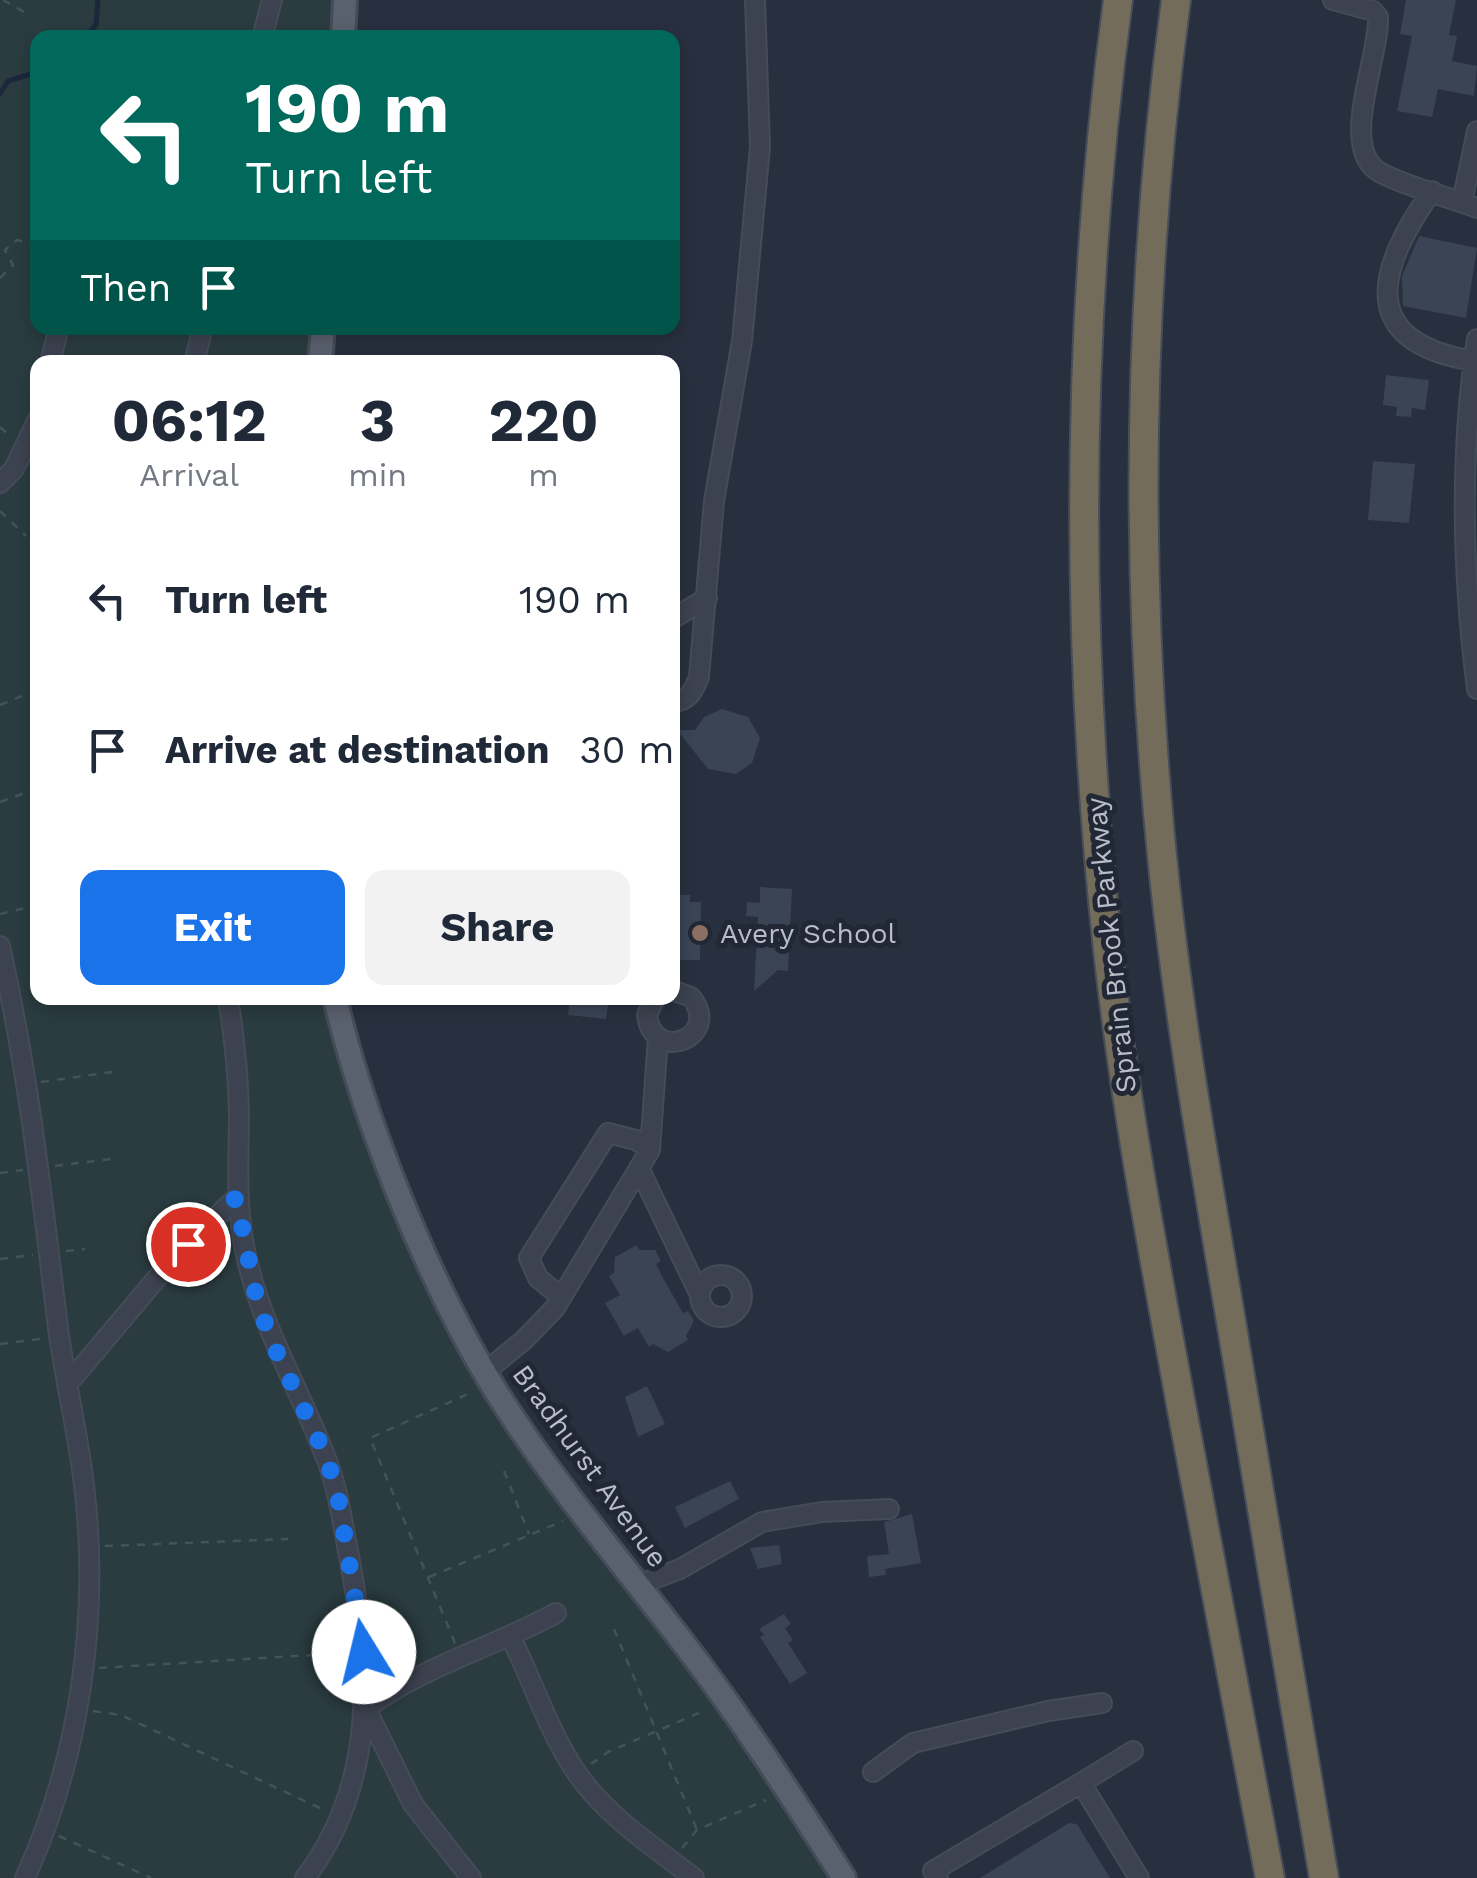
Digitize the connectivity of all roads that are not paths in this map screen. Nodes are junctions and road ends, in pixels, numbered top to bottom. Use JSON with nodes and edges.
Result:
{"nodes":[{"id":1,"x":272,"y":0,"type":"edge"},
{"id":2,"x":345,"y":0,"type":"edge"},
{"id":3,"x":755,"y":0,"type":"edge"},
{"id":4,"x":1118,"y":0,"type":"edge"},
{"id":5,"x":1176,"y":0,"type":"edge"},
{"id":6,"x":1333,"y":0,"type":"edge"},
{"id":7,"x":264,"y":30,"type":"edge"},
{"id":8,"x":343,"y":30,"type":"edge"},
{"id":9,"x":1477,"y":131,"type":"edge"},
{"id":10,"x":1432,"y":192,"type":"junction"},
{"id":11,"x":1470,"y":205,"type":"edge"},
{"id":12,"x":1477,"y":339,"type":"edge"},
{"id":13,"x":1474,"y":361,"type":"junction"},
{"id":14,"x":30,"y":436,"type":"edge"},
{"id":15,"x":0,"y":483,"type":"edge"},
{"id":16,"x":706,"y":598,"type":"junction"},
{"id":17,"x":680,"y":614,"type":"edge"},
{"id":18,"x":1477,"y":689,"type":"edge"},
{"id":19,"x":680,"y":701,"type":"edge"},
{"id":20,"x":0,"y":946,"type":"edge"},
{"id":21,"x":680,"y":992,"type":"edge"},
{"id":22,"x":229,"y":1005,"type":"edge"},
{"id":23,"x":337,"y":1005,"type":"edge"},
{"id":24,"x":652,"y":1005,"type":"edge"},
{"id":25,"x":658,"y":1037,"type":"junction"},
{"id":26,"x":650,"y":1150,"type":"junction"},
{"id":27,"x":639,"y":1168,"type":"junction"},
{"id":28,"x":236,"y":1198,"type":"junction"},
{"id":29,"x":700,"y":1295,"type":"dead end"},
{"id":30,"x":562,"y":1297,"type":"junction"},
{"id":31,"x":485,"y":1372,"type":"junction"},
{"id":32,"x":66,"y":1385,"type":"junction"},
{"id":33,"x":889,"y":1509,"type":"dead end"},
{"id":34,"x":638,"y":1585,"type":"junction"},
{"id":35,"x":556,"y":1613,"type":"dead end"},
{"id":36,"x":511,"y":1638,"type":"junction"},
{"id":37,"x":1102,"y":1704,"type":"dead end"},
{"id":38,"x":366,"y":1709,"type":"junction"},
{"id":39,"x":1133,"y":1751,"type":"dead end"},
{"id":40,"x":873,"y":1772,"type":"dead end"},
{"id":41,"x":1081,"y":1783,"type":"junction"},
{"id":42,"x":25,"y":1878,"type":"edge"},
{"id":43,"x":305,"y":1878,"type":"edge"},
{"id":44,"x":471,"y":1878,"type":"edge"},
{"id":45,"x":694,"y":1878,"type":"edge"},
{"id":46,"x":844,"y":1878,"type":"edge"},
{"id":47,"x":938,"y":1878,"type":"edge"},
{"id":48,"x":1139,"y":1878,"type":"edge"},
{"id":49,"x":1270,"y":1878,"type":"edge"},
{"id":50,"x":1324,"y":1878,"type":"edge"}],
"edges":[{"from":1,"to":7,"type":"lane"},
{"from":2,"to":8,"type":"main road"},
{"from":3,"to":16,"type":"lane"},
{"from":4,"to":49,"type":"highway","name":"Sprain Brook Parkway"},
{"from":5,"to":50,"type":"highway"},
{"from":6,"to":10,"type":"lane"},
{"from":9,"to":11,"type":"lane"},
{"from":10,"to":11,"type":"lane"},
{"from":10,"to":13,"type":"lane"},
{"from":12,"to":13,"type":"lane"},
{"from":13,"to":18,"type":"lane"},
{"from":14,"to":15,"type":"lane"},
{"from":16,"to":17,"type":"lane"},
{"from":16,"to":19,"type":"lane"},
{"from":20,"to":32,"type":"lane"},
{"from":21,"to":25,"type":"lane"},
{"from":22,"to":28,"type":"lane"},
{"from":23,"to":31,"type":"main road","name":"Bradhurst Avenue"},
{"from":24,"to":25,"type":"lane"},
{"from":25,"to":26,"type":"lane"},
{"from":26,"to":27,"type":"lane"},
{"from":26,"to":30,"type":"lane"},
{"from":27,"to":29,"type":"lane"},
{"from":27,"to":30,"type":"lane"},
{"from":28,"to":32,"type":"lane"},
{"from":28,"to":38,"type":"lane"},
{"from":30,"to":31,"type":"lane"},
{"from":31,"to":34,"type":"main road","name":"Bradhurst Avenue"},
{"from":32,"to":42,"type":"lane"},
{"from":33,"to":34,"type":"lane"},
{"from":34,"to":46,"type":"main road","name":"Bradhurst Avenue"},
{"from":35,"to":36,"type":"lane"},
{"from":36,"to":38,"type":"lane"},
{"from":36,"to":45,"type":"lane"},
{"from":37,"to":40,"type":"lane"},
{"from":38,"to":43,"type":"lane"},
{"from":38,"to":44,"type":"lane"},
{"from":39,"to":41,"type":"lane"},
{"from":41,"to":47,"type":"lane"},
{"from":41,"to":48,"type":"lane"}]}
